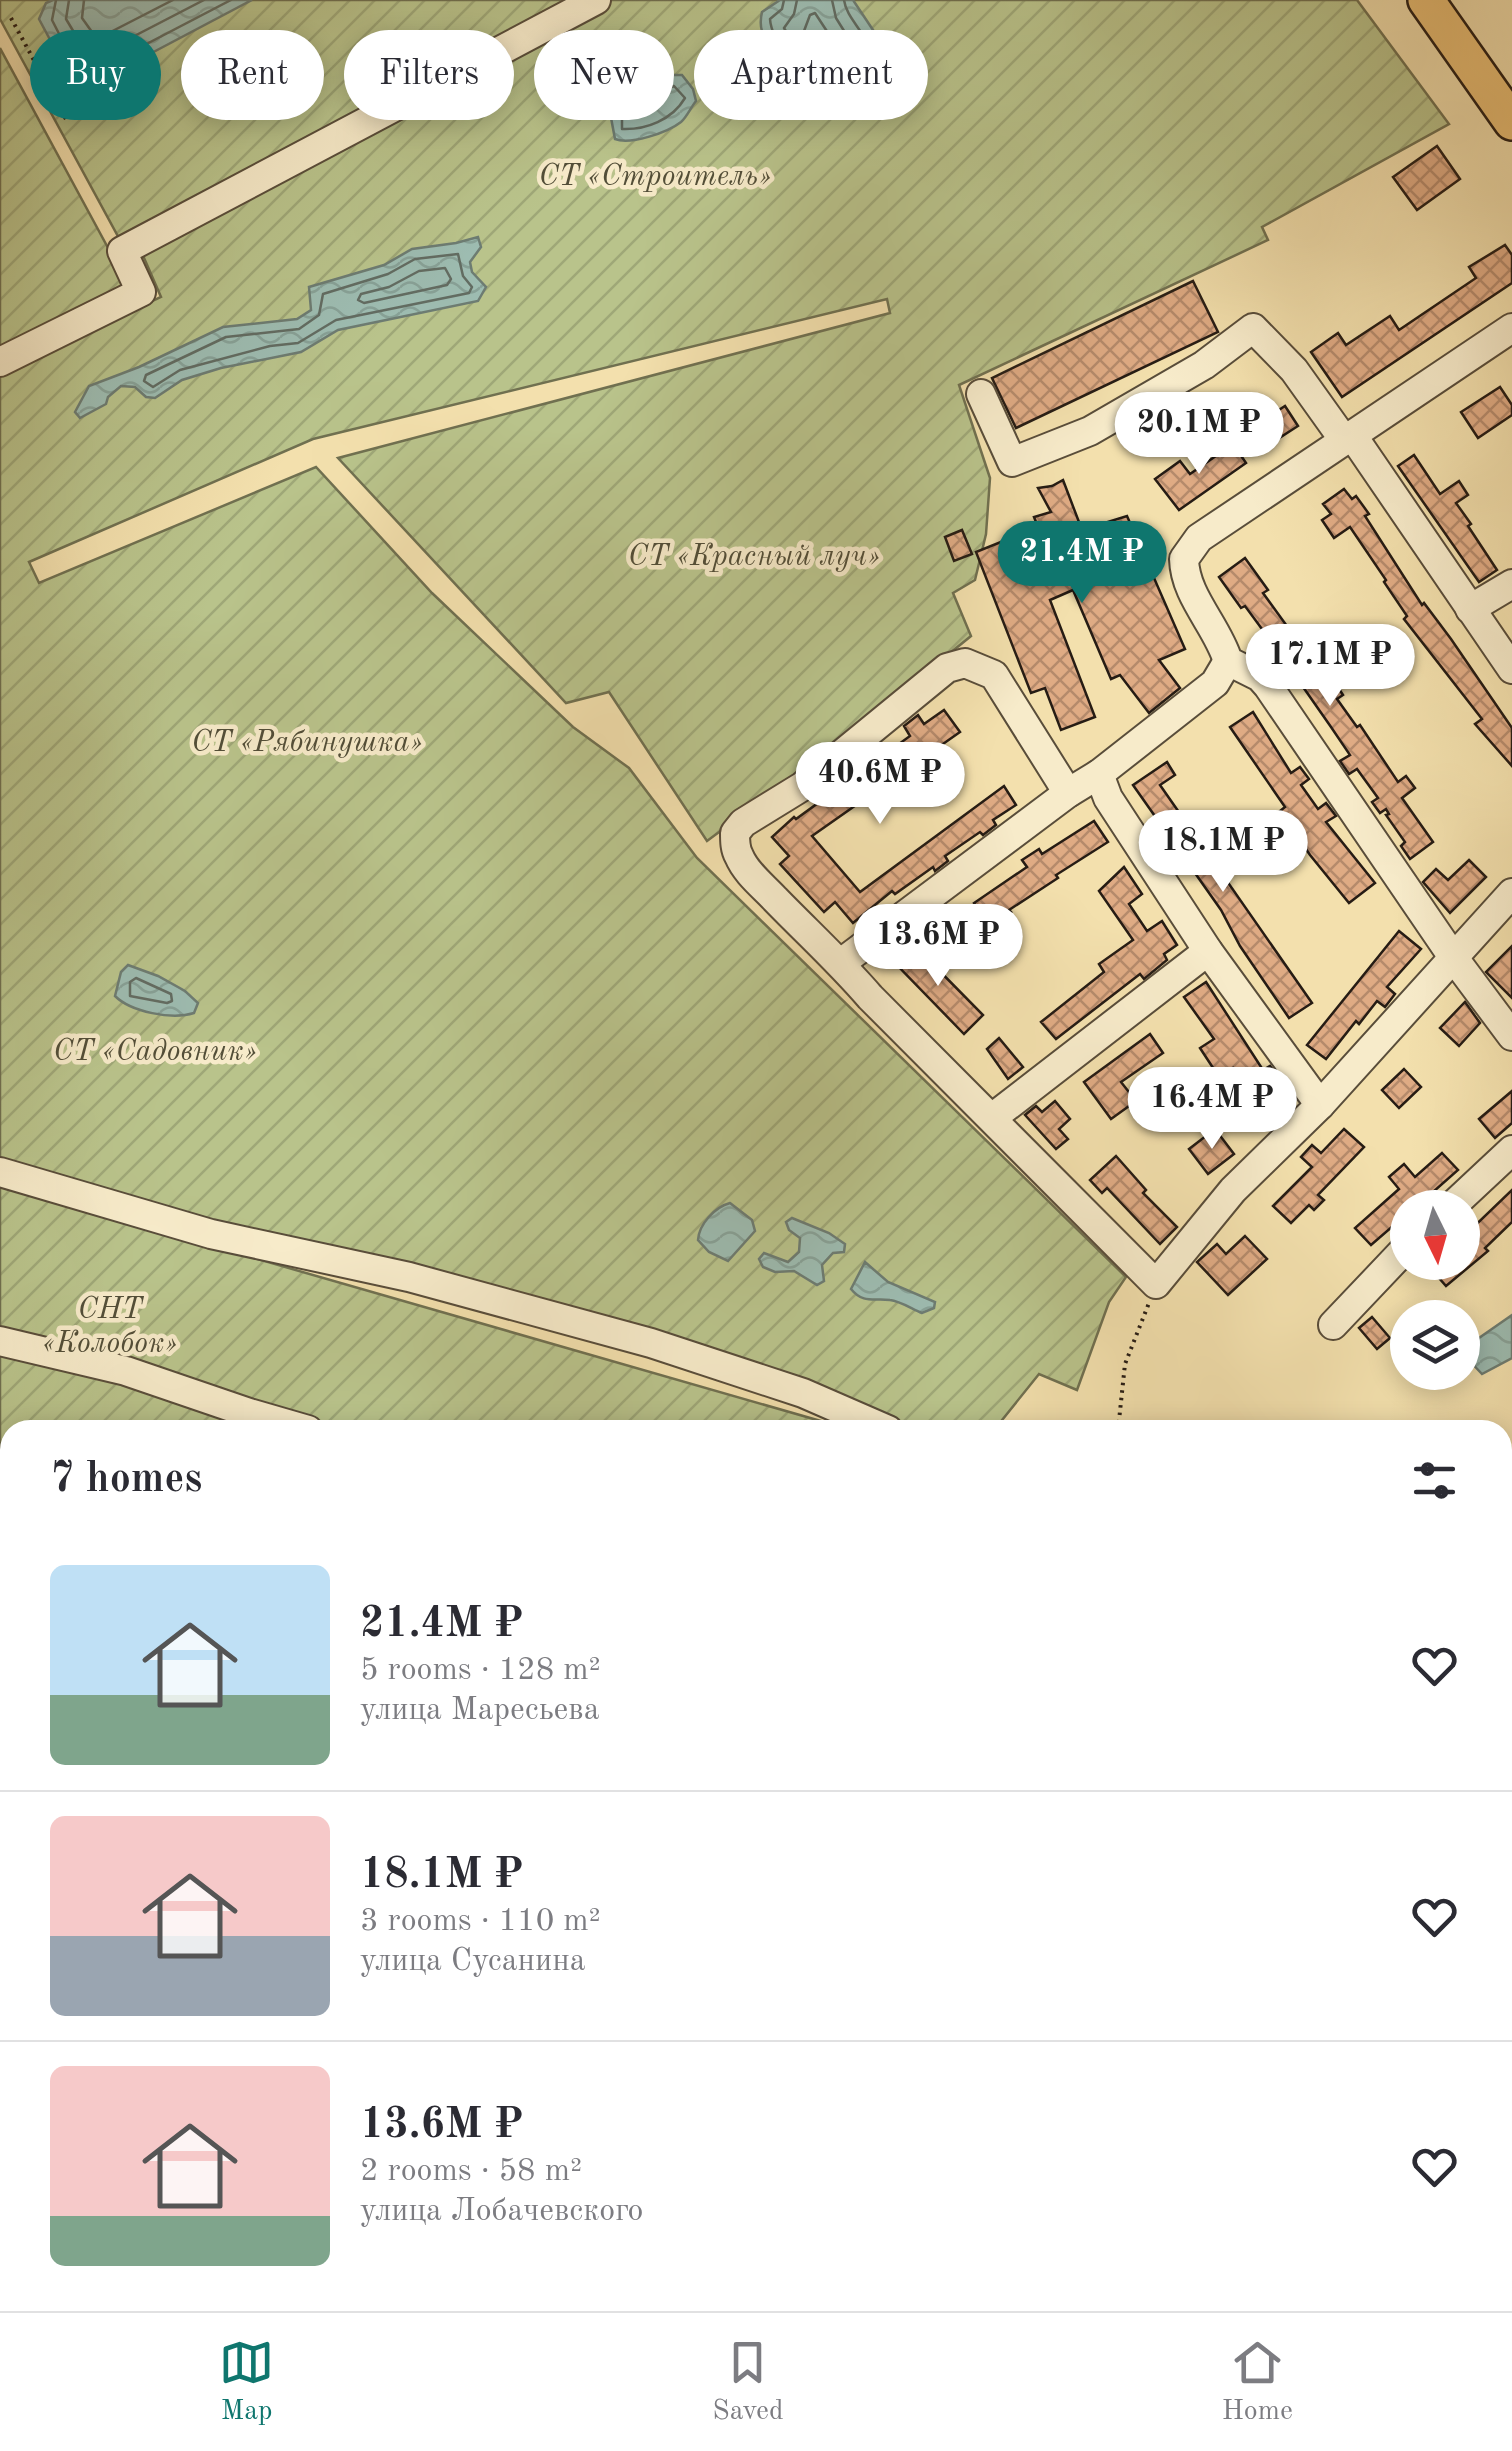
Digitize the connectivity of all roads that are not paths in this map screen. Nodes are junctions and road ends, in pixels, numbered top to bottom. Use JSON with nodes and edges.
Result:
{"nodes":[{"id":1,"x":596,"y":0,"type":"edge"},
{"id":2,"x":1426,"y":0,"type":"edge"},
{"id":3,"x":1512,"y":122,"type":"edge"},
{"id":4,"x":1512,"y":328,"type":"edge"},
{"id":5,"x":0,"y":362,"type":"edge"},
{"id":6,"x":981,"y":394,"type":"dead end"},
{"id":7,"x":1348,"y":438,"type":"junction"},
{"id":8,"x":1512,"y":584,"type":"edge"},
{"id":9,"x":1470,"y":609,"type":"junction"},
{"id":10,"x":1228,"y":661,"type":"junction"},
{"id":11,"x":1512,"y":669,"type":"edge"},
{"id":12,"x":1099,"y":774,"type":"junction"},
{"id":13,"x":1068,"y":793,"type":"junction"},
{"id":14,"x":1512,"y":892,"type":"edge"},
{"id":15,"x":1208,"y":951,"type":"junction"},
{"id":16,"x":1453,"y":957,"type":"junction"},
{"id":17,"x":842,"y":963,"type":"junction"},
{"id":18,"x":1512,"y":1036,"type":"edge"},
{"id":19,"x":1320,"y":1105,"type":"junction"},
{"id":20,"x":992,"y":1118,"type":"junction"},
{"id":21,"x":1512,"y":1150,"type":"edge"},
{"id":22,"x":0,"y":1172,"type":"edge"},
{"id":23,"x":1469,"y":1190,"type":"edge"},
{"id":24,"x":1390,"y":1265,"type":"edge"},
{"id":25,"x":1333,"y":1325,"type":"dead end"},
{"id":26,"x":0,"y":1341,"type":"edge"},
{"id":27,"x":273,"y":1420,"type":"edge"},
{"id":28,"x":865,"y":1420,"type":"edge"}],
"edges":[{"from":1,"to":5,"type":"street"},
{"from":2,"to":3,"type":"main road"},
{"from":4,"to":7,"type":"street"},
{"from":6,"to":7,"type":"street"},
{"from":7,"to":9,"type":"street"},
{"from":7,"to":10,"type":"street"},
{"from":8,"to":9,"type":"street"},
{"from":9,"to":11,"type":"street"},
{"from":10,"to":12,"type":"street"},
{"from":10,"to":16,"type":"street"},
{"from":12,"to":13,"type":"street"},
{"from":12,"to":15,"type":"street"},
{"from":13,"to":17,"type":"street"},
{"from":13,"to":17,"type":"street"},
{"from":14,"to":16,"type":"street"},
{"from":15,"to":19,"type":"street"},
{"from":15,"to":20,"type":"street"},
{"from":16,"to":18,"type":"street"},
{"from":16,"to":19,"type":"street"},
{"from":17,"to":20,"type":"street"},
{"from":19,"to":20,"type":"street"},
{"from":21,"to":23,"type":"street"},
{"from":22,"to":28,"type":"street"},
{"from":24,"to":25,"type":"street"},
{"from":26,"to":27,"type":"street"}]}
